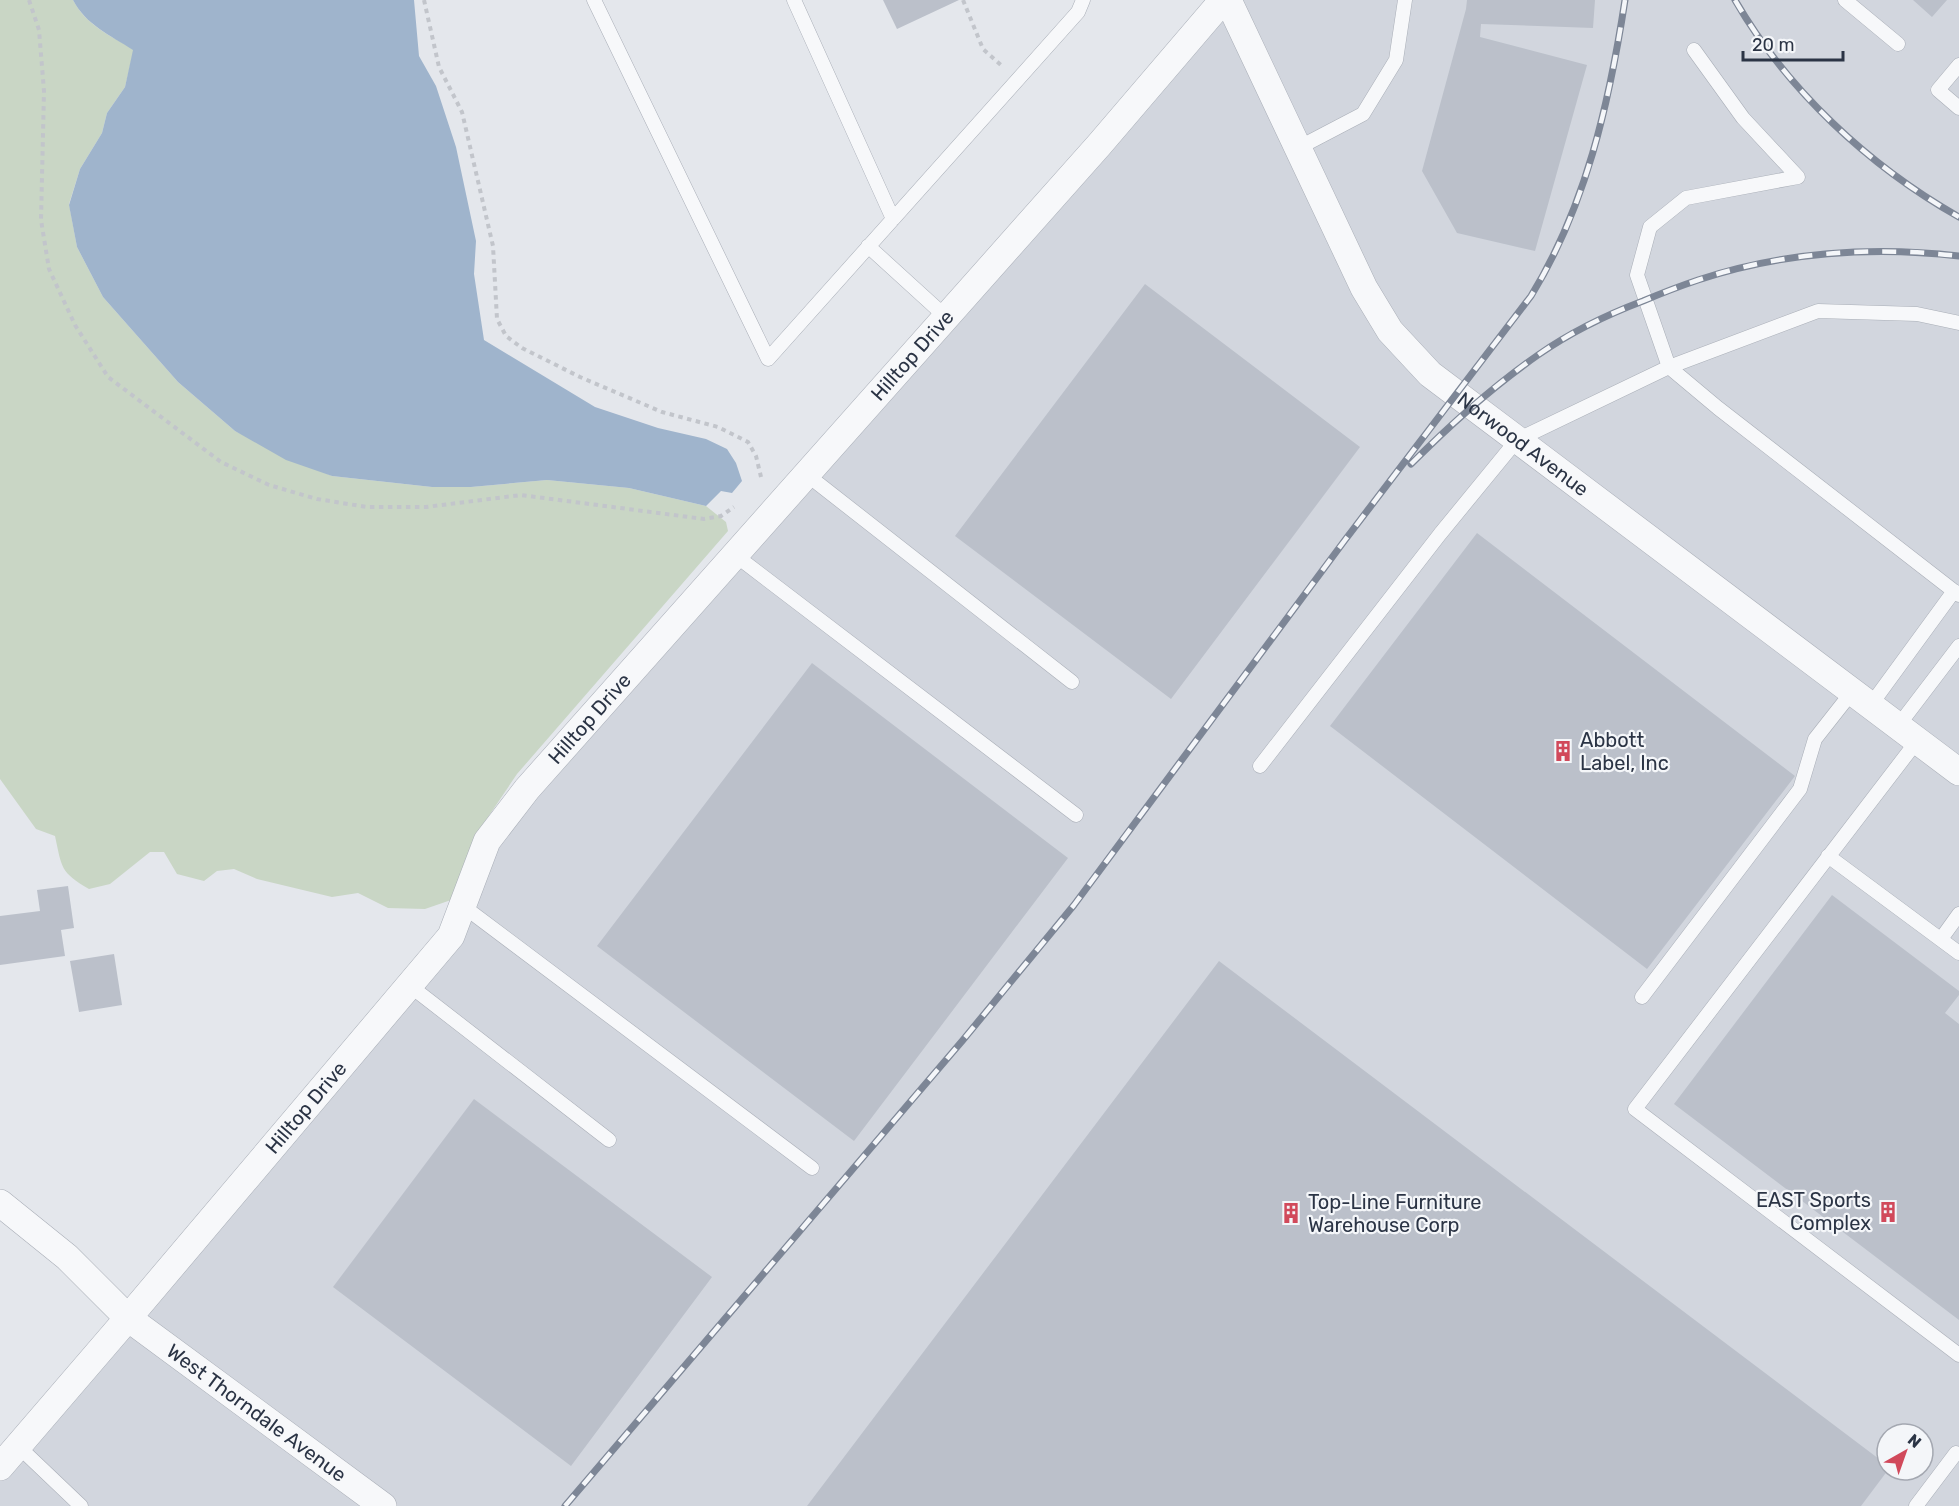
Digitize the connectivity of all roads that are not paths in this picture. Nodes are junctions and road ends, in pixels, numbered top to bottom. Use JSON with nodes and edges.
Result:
{"nodes":[{"id":1,"x":594,"y":0,"type":"edge"},
{"id":2,"x":794,"y":0,"type":"edge"},
{"id":3,"x":1083,"y":0,"type":"edge"},
{"id":4,"x":1223,"y":0,"type":"edge"},
{"id":5,"x":1228,"y":0,"type":"edge"},
{"id":6,"x":1405,"y":0,"type":"edge"},
{"id":7,"x":1845,"y":0,"type":"edge"},
{"id":8,"x":1898,"y":44,"type":"dead end"},
{"id":9,"x":1694,"y":50,"type":"dead end"},
{"id":10,"x":1959,"y":65,"type":"edge"},
{"id":11,"x":1959,"y":108,"type":"edge"},
{"id":12,"x":1298,"y":148,"type":"junction"},
{"id":13,"x":893,"y":219,"type":"junction"},
{"id":14,"x":868,"y":246,"type":"junction"},
{"id":15,"x":946,"y":317,"type":"junction"},
{"id":16,"x":1959,"y":322,"type":"edge"},
{"id":17,"x":1669,"y":367,"type":"junction"},
{"id":18,"x":1517,"y":440,"type":"junction"},
{"id":19,"x":806,"y":474,"type":"junction"},
{"id":20,"x":735,"y":555,"type":"junction"},
{"id":21,"x":1956,"y":593,"type":"edge"},
{"id":22,"x":1959,"y":646,"type":"edge"},
{"id":23,"x":1072,"y":682,"type":"dead end"},
{"id":24,"x":1861,"y":699,"type":"junction"},
{"id":25,"x":1907,"y":733,"type":"junction"},
{"id":26,"x":1260,"y":766,"type":"dead end"},
{"id":27,"x":1959,"y":772,"type":"edge"},
{"id":28,"x":1076,"y":815,"type":"dead end"},
{"id":29,"x":1828,"y":856,"type":"junction"},
{"id":30,"x":463,"y":906,"type":"junction"},
{"id":31,"x":1959,"y":914,"type":"edge"},
{"id":32,"x":1941,"y":939,"type":"junction"},
{"id":33,"x":1959,"y":953,"type":"edge"},
{"id":34,"x":409,"y":986,"type":"junction"},
{"id":35,"x":1642,"y":997,"type":"dead end"},
{"id":36,"x":609,"y":1140,"type":"dead end"},
{"id":37,"x":812,"y":1168,"type":"dead end"},
{"id":38,"x":0,"y":1203,"type":"edge"},
{"id":39,"x":128,"y":1318,"type":"junction"},
{"id":40,"x":1959,"y":1355,"type":"edge"},
{"id":41,"x":18,"y":1446,"type":"junction"},
{"id":42,"x":1956,"y":1453,"type":"dead end"},
{"id":43,"x":0,"y":1467,"type":"edge"},
{"id":44,"x":81,"y":1506,"type":"edge"},
{"id":45,"x":383,"y":1506,"type":"edge"},
{"id":46,"x":1916,"y":1506,"type":"edge"}],
"edges":[{"from":1,"to":14,"type":"lane"},
{"from":2,"to":13,"type":"lane"},
{"from":3,"to":13,"type":"lane"},
{"from":4,"to":15,"type":"street","name":"Hilltop Drive"},
{"from":5,"to":12,"type":"street","name":"Norwood Avenue"},
{"from":6,"to":12,"type":"lane"},
{"from":7,"to":8,"type":"lane"},
{"from":9,"to":17,"type":"lane"},
{"from":10,"to":11,"type":"lane"},
{"from":12,"to":18,"type":"street","name":"Norwood Avenue"},
{"from":13,"to":14,"type":"lane"},
{"from":14,"to":15,"type":"lane"},
{"from":15,"to":19,"type":"street","name":"Hilltop Drive"},
{"from":16,"to":17,"type":"lane"},
{"from":17,"to":18,"type":"lane"},
{"from":17,"to":21,"type":"lane"},
{"from":18,"to":24,"type":"street","name":"Norwood Avenue"},
{"from":18,"to":26,"type":"lane"},
{"from":19,"to":20,"type":"street","name":"Hilltop Drive"},
{"from":19,"to":23,"type":"lane"},
{"from":20,"to":28,"type":"lane"},
{"from":20,"to":30,"type":"street","name":"Hilltop Drive"},
{"from":21,"to":24,"type":"lane"},
{"from":22,"to":25,"type":"lane"},
{"from":24,"to":25,"type":"street","name":"Norwood Avenue"},
{"from":24,"to":35,"type":"lane"},
{"from":25,"to":27,"type":"street","name":"Norwood Avenue"},
{"from":25,"to":29,"type":"lane"},
{"from":29,"to":32,"type":"lane"},
{"from":29,"to":40,"type":"lane"},
{"from":30,"to":34,"type":"street","name":"Hilltop Drive"},
{"from":30,"to":37,"type":"lane"},
{"from":31,"to":32,"type":"lane"},
{"from":32,"to":33,"type":"lane"},
{"from":34,"to":36,"type":"lane"},
{"from":34,"to":39,"type":"street","name":"Hilltop Drive"},
{"from":38,"to":39,"type":"street","name":"West Thorndale Avenue"},
{"from":39,"to":41,"type":"street","name":"Hilltop Drive"},
{"from":39,"to":45,"type":"street","name":"West Thorndale Avenue"},
{"from":41,"to":43,"type":"street","name":"Hilltop Drive"},
{"from":41,"to":44,"type":"lane"},
{"from":42,"to":46,"type":"lane"}]}
